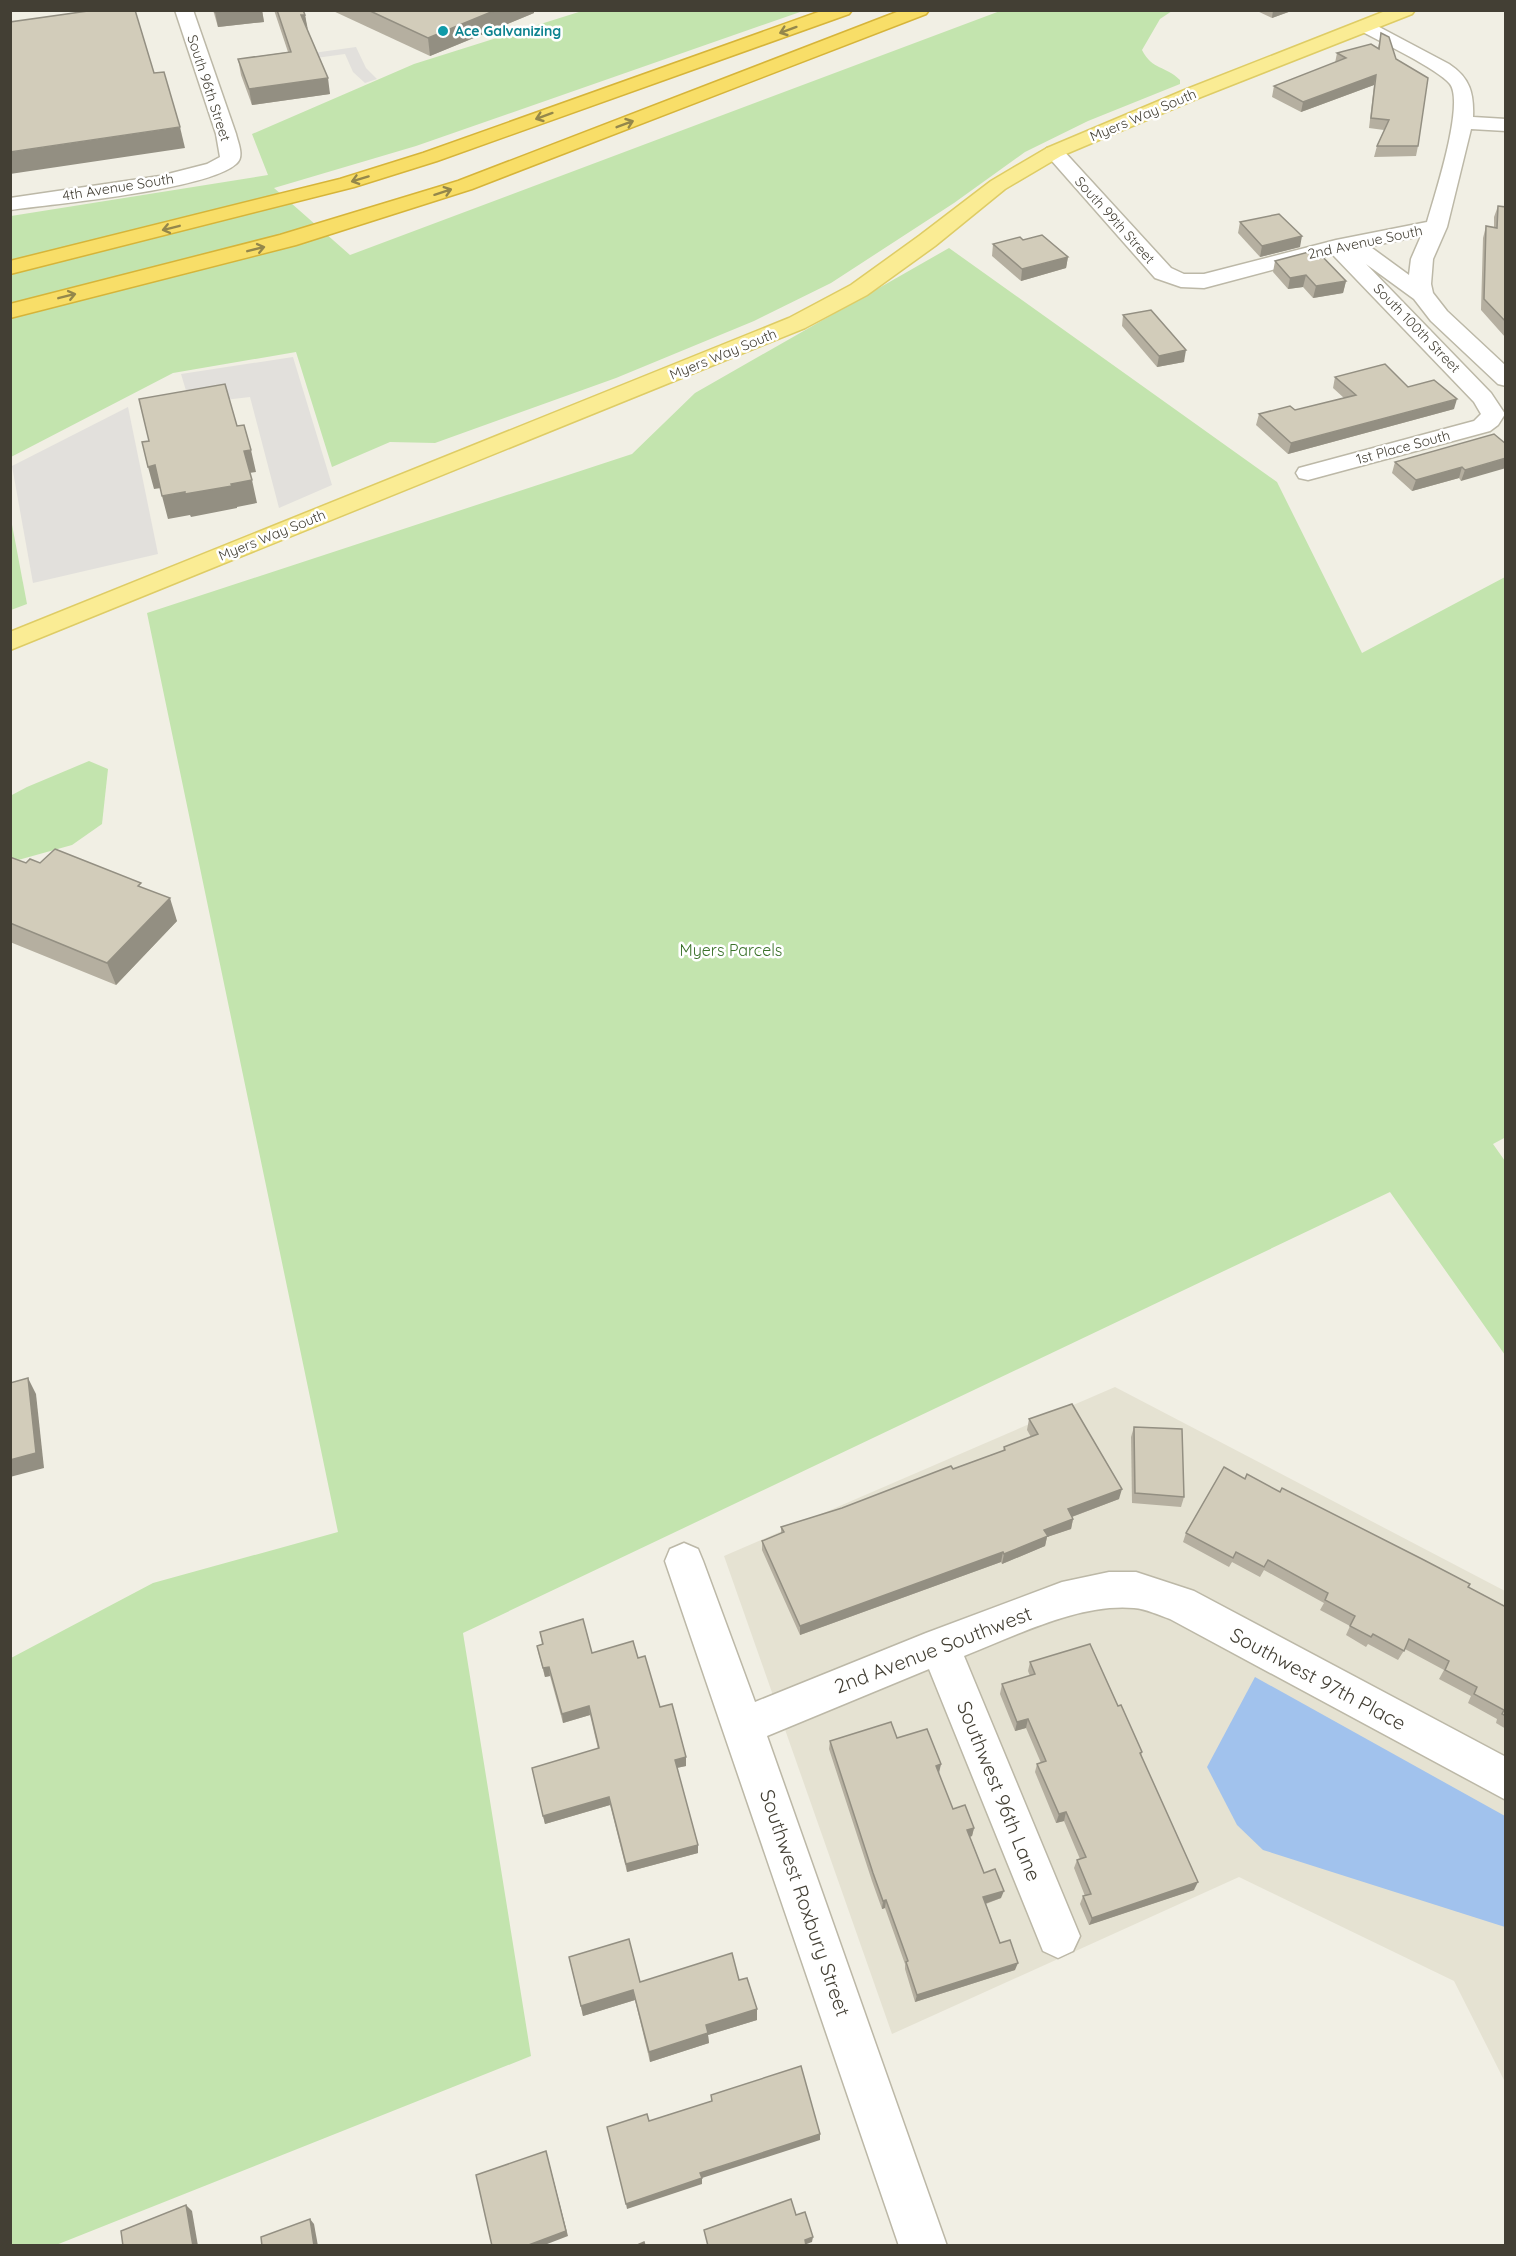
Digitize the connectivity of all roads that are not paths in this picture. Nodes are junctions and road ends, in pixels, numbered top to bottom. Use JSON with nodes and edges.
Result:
{"nodes":[{"id":1,"x":184,"y":10,"type":"edge"},
{"id":2,"x":843,"y":10,"type":"edge"},
{"id":3,"x":920,"y":10,"type":"edge"},
{"id":4,"x":1406,"y":10,"type":"edge"},
{"id":5,"x":1366,"y":26,"type":"junction"},
{"id":6,"x":1462,"y":122,"type":"junction"},
{"id":7,"x":1506,"y":125,"type":"edge"},
{"id":8,"x":1054,"y":152,"type":"junction"},
{"id":9,"x":224,"y":164,"type":"joint"},
{"id":10,"x":10,"y":204,"type":"edge"},
{"id":11,"x":1436,"y":227,"type":"junction"},
{"id":12,"x":1343,"y":244,"type":"junction"},
{"id":13,"x":10,"y":268,"type":"edge"},
{"id":14,"x":1181,"y":280,"type":"joint"},
{"id":15,"x":1422,"y":294,"type":"junction"},
{"id":16,"x":10,"y":311,"type":"edge"},
{"id":17,"x":1506,"y":379,"type":"edge"},
{"id":18,"x":1493,"y":414,"type":"joint"},
{"id":19,"x":1308,"y":473,"type":"dead end"},
{"id":20,"x":10,"y":642,"type":"edge"},
{"id":21,"x":684,"y":1561,"type":"dead end"},
{"id":22,"x":1126,"y":1590,"type":"joint"},
{"id":23,"x":940,"y":1646,"type":"junction"},
{"id":24,"x":743,"y":1726,"type":"junction"},
{"id":25,"x":1506,"y":1780,"type":"edge"},
{"id":26,"x":1058,"y":1936,"type":"dead end"},
{"id":27,"x":923,"y":2246,"type":"edge"}],
"edges":[{"from":1,"to":9,"type":"street","name":"South 96th Street"},
{"from":2,"to":13,"type":"highway","one_way":true},
{"from":16,"to":3,"type":"highway","one_way":true},
{"from":4,"to":5,"type":"main road","name":"Myers Way South"},
{"from":5,"to":6,"type":"street","name":"2nd Avenue South"},
{"from":5,"to":8,"type":"main road","name":"Myers Way South"},
{"from":6,"to":7,"type":"street"},
{"from":6,"to":11,"type":"street","name":"2nd Avenue South"},
{"from":8,"to":14,"type":"street","name":"South 99th Street"},
{"from":8,"to":20,"type":"main road","name":"Myers Way South"},
{"from":9,"to":10,"type":"street","name":"4th Avenue South"},
{"from":11,"to":12,"type":"street","name":"2nd Avenue South"},
{"from":11,"to":15,"type":"street","name":"South 100th Street"},
{"from":12,"to":14,"type":"street","name":"2nd Avenue South"},
{"from":12,"to":15,"type":"street","name":"South 100th Street"},
{"from":12,"to":18,"type":"street","name":"South 100th Street"},
{"from":15,"to":17,"type":"street","name":"South 100th Street"},
{"from":18,"to":19,"type":"street","name":"1st Place South"},
{"from":21,"to":24,"type":"street","name":"Southwest Roxbury Street"},
{"from":22,"to":23,"type":"street","name":"2nd Avenue Southwest"},
{"from":22,"to":25,"type":"street","name":"Southwest 97th Place"},
{"from":23,"to":24,"type":"street","name":"2nd Avenue Southwest"},
{"from":23,"to":26,"type":"street","name":"Southwest 96th Lane"},
{"from":24,"to":27,"type":"street","name":"Southwest Roxbury Street"}]}
